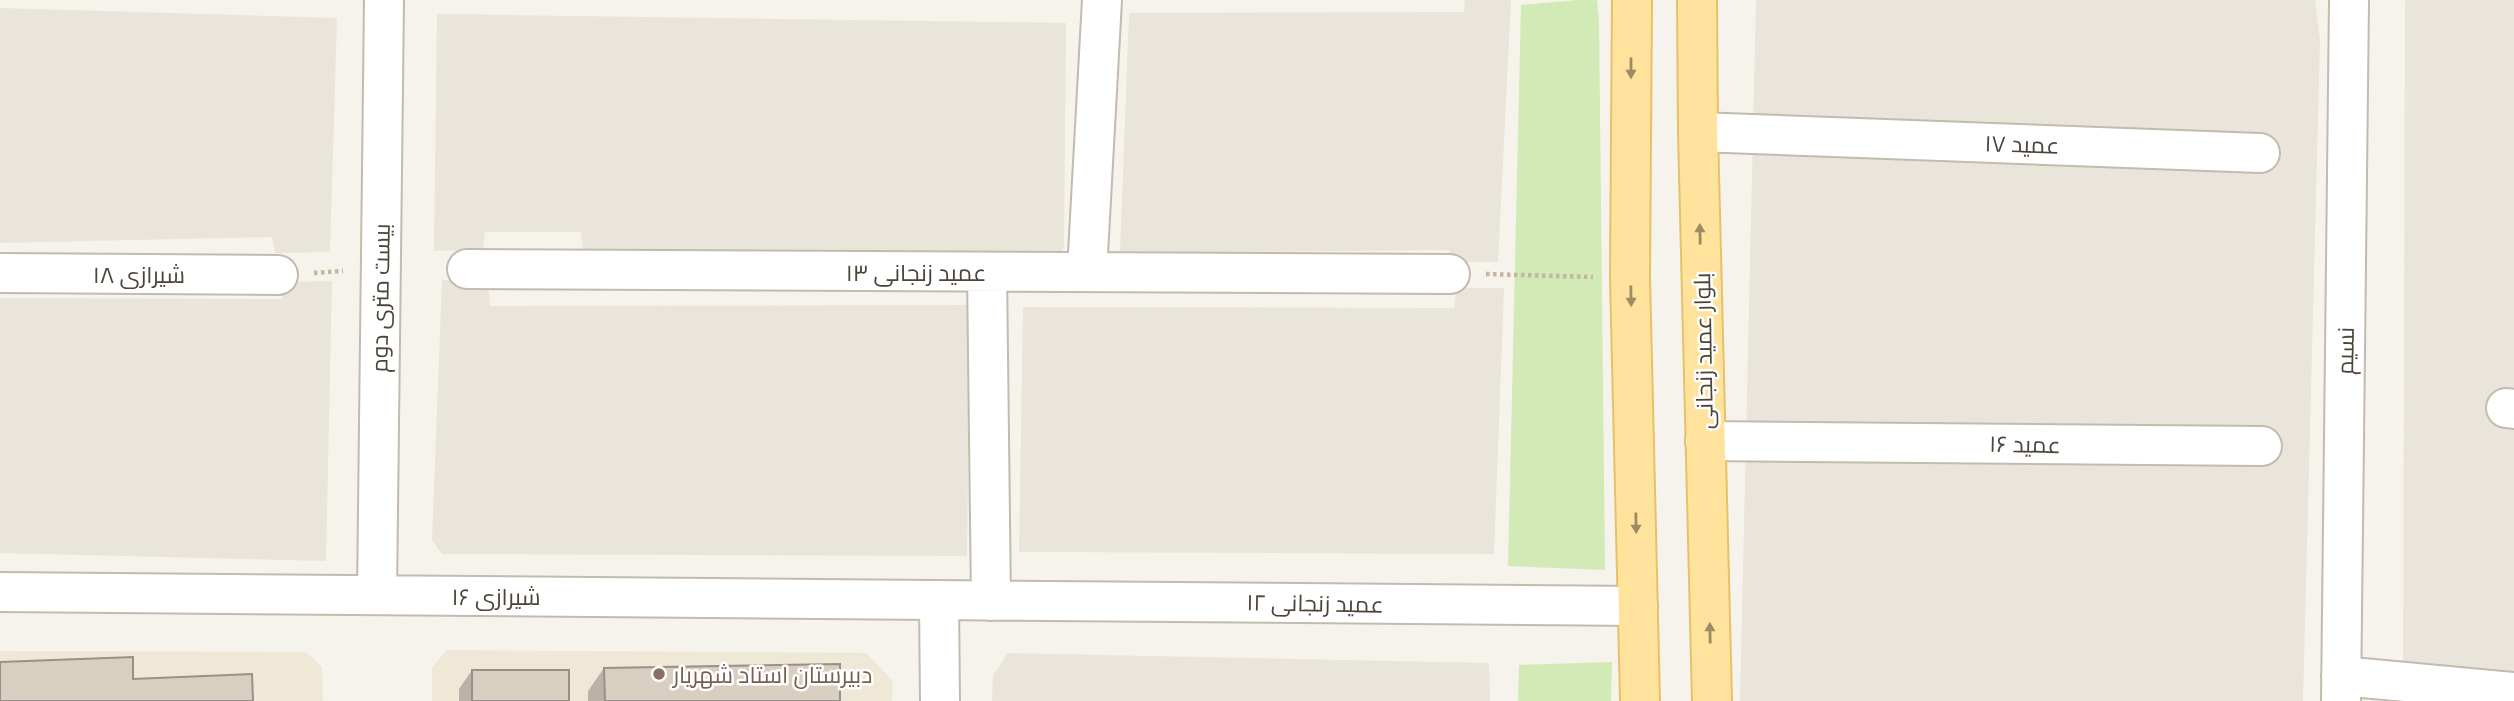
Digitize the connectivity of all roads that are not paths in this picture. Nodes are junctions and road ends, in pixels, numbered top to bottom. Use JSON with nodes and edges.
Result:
{"nodes":[{"id":1,"x":384,"y":0,"type":"edge"},
{"id":2,"x":1102,"y":0,"type":"edge"},
{"id":3,"x":1632,"y":0,"type":"edge"},
{"id":4,"x":1697,"y":0,"type":"edge"},
{"id":5,"x":2349,"y":0,"type":"edge"},
{"id":6,"x":1698,"y":132,"type":"junction"},
{"id":7,"x":2260,"y":153,"type":"dead end"},
{"id":8,"x":467,"y":269,"type":"dead end"},
{"id":9,"x":987,"y":272,"type":"junction"},
{"id":10,"x":1087,"y":272,"type":"junction"},
{"id":11,"x":0,"y":273,"type":"edge"},
{"id":12,"x":1450,"y":274,"type":"road end"},
{"id":13,"x":278,"y":275,"type":"road end"},
{"id":14,"x":1705,"y":441,"type":"junction"},
{"id":15,"x":2262,"y":446,"type":"dead end"},
{"id":16,"x":0,"y":592,"type":"edge"},
{"id":17,"x":377,"y":595,"type":"junction"},
{"id":18,"x":939,"y":600,"type":"junction"},
{"id":19,"x":991,"y":601,"type":"junction"},
{"id":20,"x":1638,"y":606,"type":"junction"},
{"id":21,"x":2341,"y":689,"type":"edge"},
{"id":22,"x":2514,"y":692,"type":"edge"},
{"id":23,"x":940,"y":701,"type":"edge"},
{"id":24,"x":1640,"y":701,"type":"edge"},
{"id":25,"x":1712,"y":701,"type":"edge"}],
"edges":[{"from":1,"to":17,"type":"street","name":"بیست متری دوم"},
{"from":2,"to":10,"type":"street"},
{"from":3,"to":20,"type":"main road","one_way":true},
{"from":4,"to":6,"type":"main road","name":"بلوار عمید زنجانی"},
{"from":5,"to":21,"type":"street","name":"نسیم"},
{"from":6,"to":7,"type":"street","name":"عمید ۱۷"},
{"from":14,"to":6,"type":"main road","name":"بلوار عمید زنجانی","one_way":true},
{"from":8,"to":9,"type":"street","name":"عمید زنجانی ۱۳"},
{"from":9,"to":10,"type":"street","name":"عمید زنجانی ۱۳"},
{"from":9,"to":19,"type":"street"},
{"from":10,"to":12,"type":"street","name":"عمید زنجانی ۱۳"},
{"from":11,"to":13,"type":"street","name":"شیرازی ۱۸"},
{"from":14,"to":15,"type":"street","name":"عمید ۱۶"},
{"from":25,"to":14,"type":"main road","name":"بلوار عمید زنجانی","one_way":true},
{"from":16,"to":17,"type":"street","name":"شیرازی ۱۶"},
{"from":17,"to":18,"type":"street","name":"شیرازی ۱۶"},
{"from":18,"to":19,"type":"street","name":"شیرازی ۱۶"},
{"from":18,"to":23,"type":"street"},
{"from":19,"to":20,"type":"street","name":"عمید زنجانی ۱۲"},
{"from":20,"to":24,"type":"main road"},
{"from":21,"to":22,"type":"street"}]}
